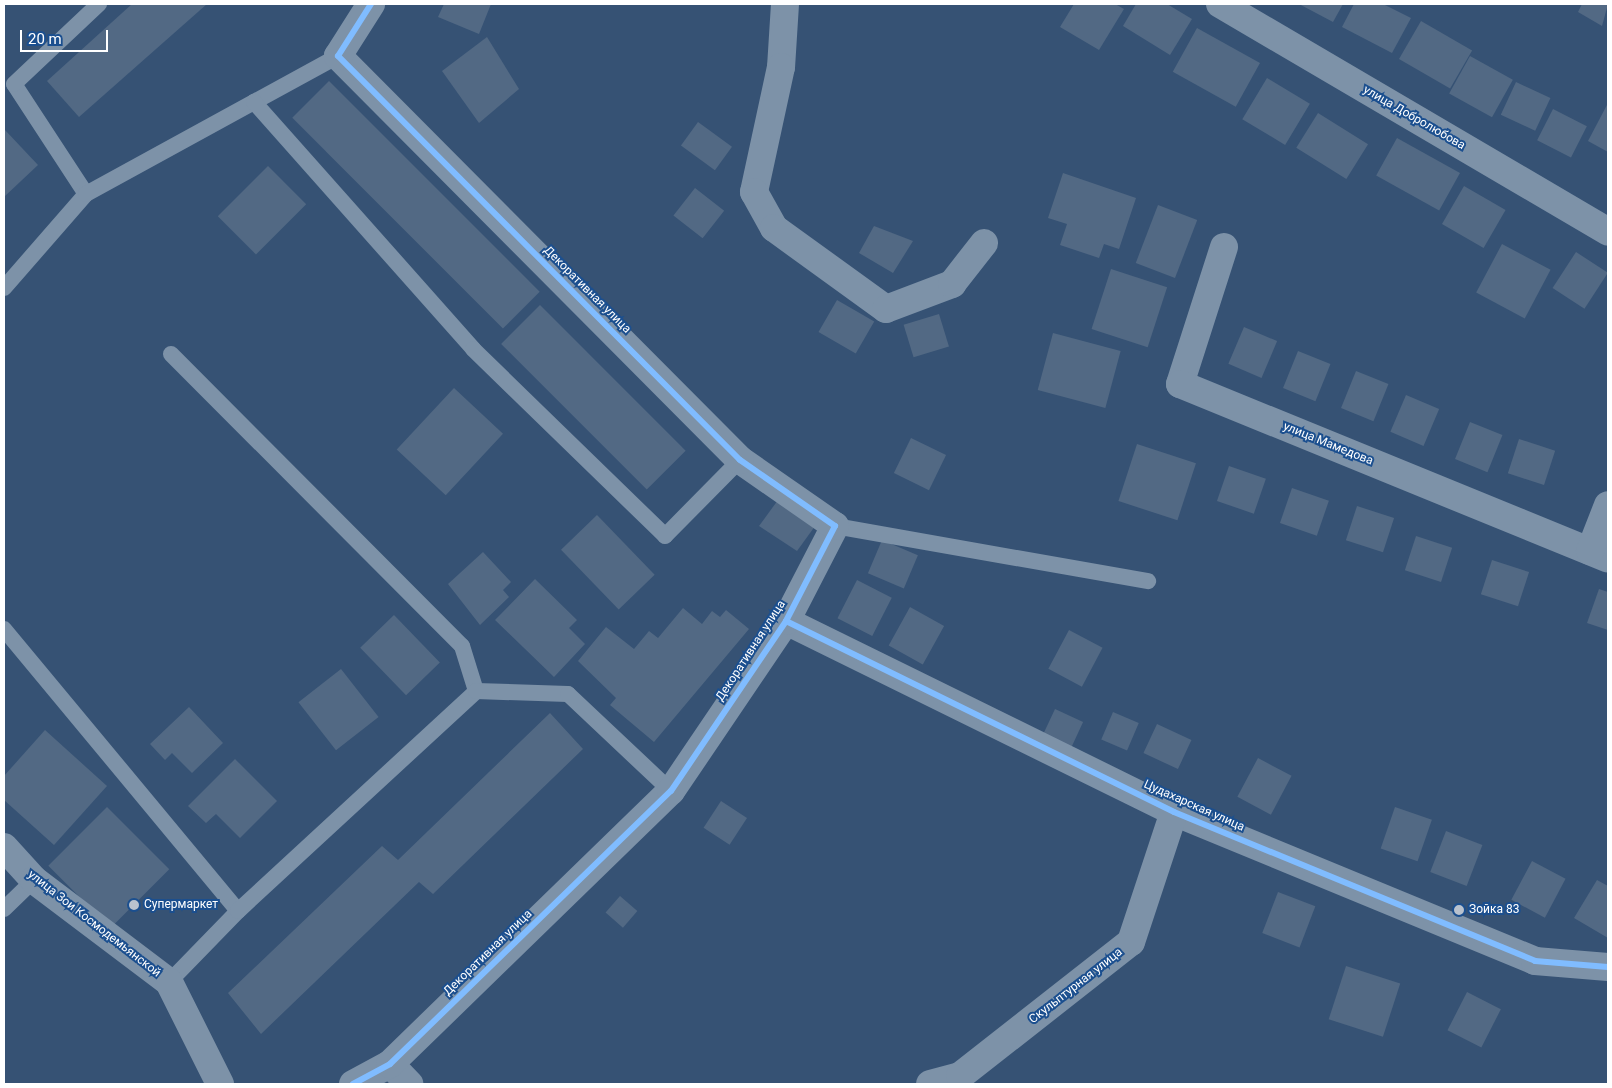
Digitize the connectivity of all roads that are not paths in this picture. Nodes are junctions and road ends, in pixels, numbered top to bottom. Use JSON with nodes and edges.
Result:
{"nodes":[{"id":1,"x":99,"y":4,"type":"edge"},
{"id":2,"x":371,"y":4,"type":"edge"},
{"id":3,"x":785,"y":4,"type":"edge"},
{"id":4,"x":1220,"y":4,"type":"edge"},
{"id":5,"x":338,"y":56,"type":"junction"},
{"id":6,"x":254,"y":102,"type":"junction"},
{"id":7,"x":86,"y":194,"type":"junction"},
{"id":8,"x":1608,"y":232,"type":"edge"},
{"id":9,"x":984,"y":243,"type":"dead end"},
{"id":10,"x":1224,"y":247,"type":"dead end"},
{"id":11,"x":4,"y":288,"type":"edge"},
{"id":12,"x":172,"y":354,"type":"dead end"},
{"id":13,"x":740,"y":460,"type":"junction"},
{"id":14,"x":1608,"y":505,"type":"edge"},
{"id":15,"x":834,"y":526,"type":"junction"},
{"id":16,"x":1599,"y":555,"type":"edge"},
{"id":17,"x":1148,"y":582,"type":"dead end"},
{"id":18,"x":786,"y":621,"type":"junction"},
{"id":19,"x":4,"y":629,"type":"edge"},
{"id":20,"x":476,"y":691,"type":"junction"},
{"id":21,"x":671,"y":791,"type":"junction"},
{"id":22,"x":1174,"y":812,"type":"junction"},
{"id":23,"x":4,"y":847,"type":"edge"},
{"id":24,"x":34,"y":880,"type":"junction"},
{"id":25,"x":4,"y":909,"type":"edge"},
{"id":26,"x":238,"y":911,"type":"junction"},
{"id":27,"x":1608,"y":967,"type":"edge"},
{"id":28,"x":169,"y":982,"type":"junction"},
{"id":29,"x":390,"y":1064,"type":"junction"},
{"id":30,"x":967,"y":1080,"type":"edge"},
{"id":31,"x":220,"y":1084,"type":"edge"},
{"id":32,"x":353,"y":1084,"type":"edge"},
{"id":33,"x":410,"y":1084,"type":"edge"},
{"id":34,"x":930,"y":1084,"type":"edge"}],
"edges":[{"from":1,"to":7,"type":"lane"},
{"from":2,"to":5,"type":"street"},
{"from":3,"to":9,"type":"street"},
{"from":4,"to":8,"type":"street","name":"улица Добролюбова"},
{"from":5,"to":6,"type":"lane"},
{"from":5,"to":13,"type":"street","name":"Декоративная улица"},
{"from":6,"to":7,"type":"lane"},
{"from":6,"to":13,"type":"lane"},
{"from":7,"to":11,"type":"lane"},
{"from":10,"to":16,"type":"street","name":"улица Мамедова"},
{"from":12,"to":20,"type":"lane"},
{"from":13,"to":15,"type":"street","name":"Декоративная улица"},
{"from":14,"to":16,"type":"street"},
{"from":15,"to":17,"type":"lane","name":"Декоративная улица"},
{"from":15,"to":18,"type":"street","name":"Декоративная улица"},
{"from":18,"to":21,"type":"street","name":"Декоративная улица"},
{"from":18,"to":22,"type":"street","name":"Цудахарская улица"},
{"from":19,"to":26,"type":"lane"},
{"from":20,"to":21,"type":"lane"},
{"from":20,"to":26,"type":"lane"},
{"from":21,"to":29,"type":"street","name":"Декоративная улица"},
{"from":22,"to":27,"type":"street","name":"Цудахарская улица"},
{"from":22,"to":30,"type":"street","name":"Скульптурная улица"},
{"from":23,"to":24,"type":"street","name":"улица Зои Космодемьянской"},
{"from":24,"to":25,"type":"lane"},
{"from":24,"to":28,"type":"street","name":"улица Зои Космодемьянской"},
{"from":26,"to":28,"type":"lane"},
{"from":28,"to":31,"type":"street","name":"улица Зои Космодемьянской"},
{"from":29,"to":32,"type":"street","name":"Декоративная улица"},
{"from":29,"to":33,"type":"street"},
{"from":30,"to":34,"type":"street","name":"Скульптурная улица"}]}
